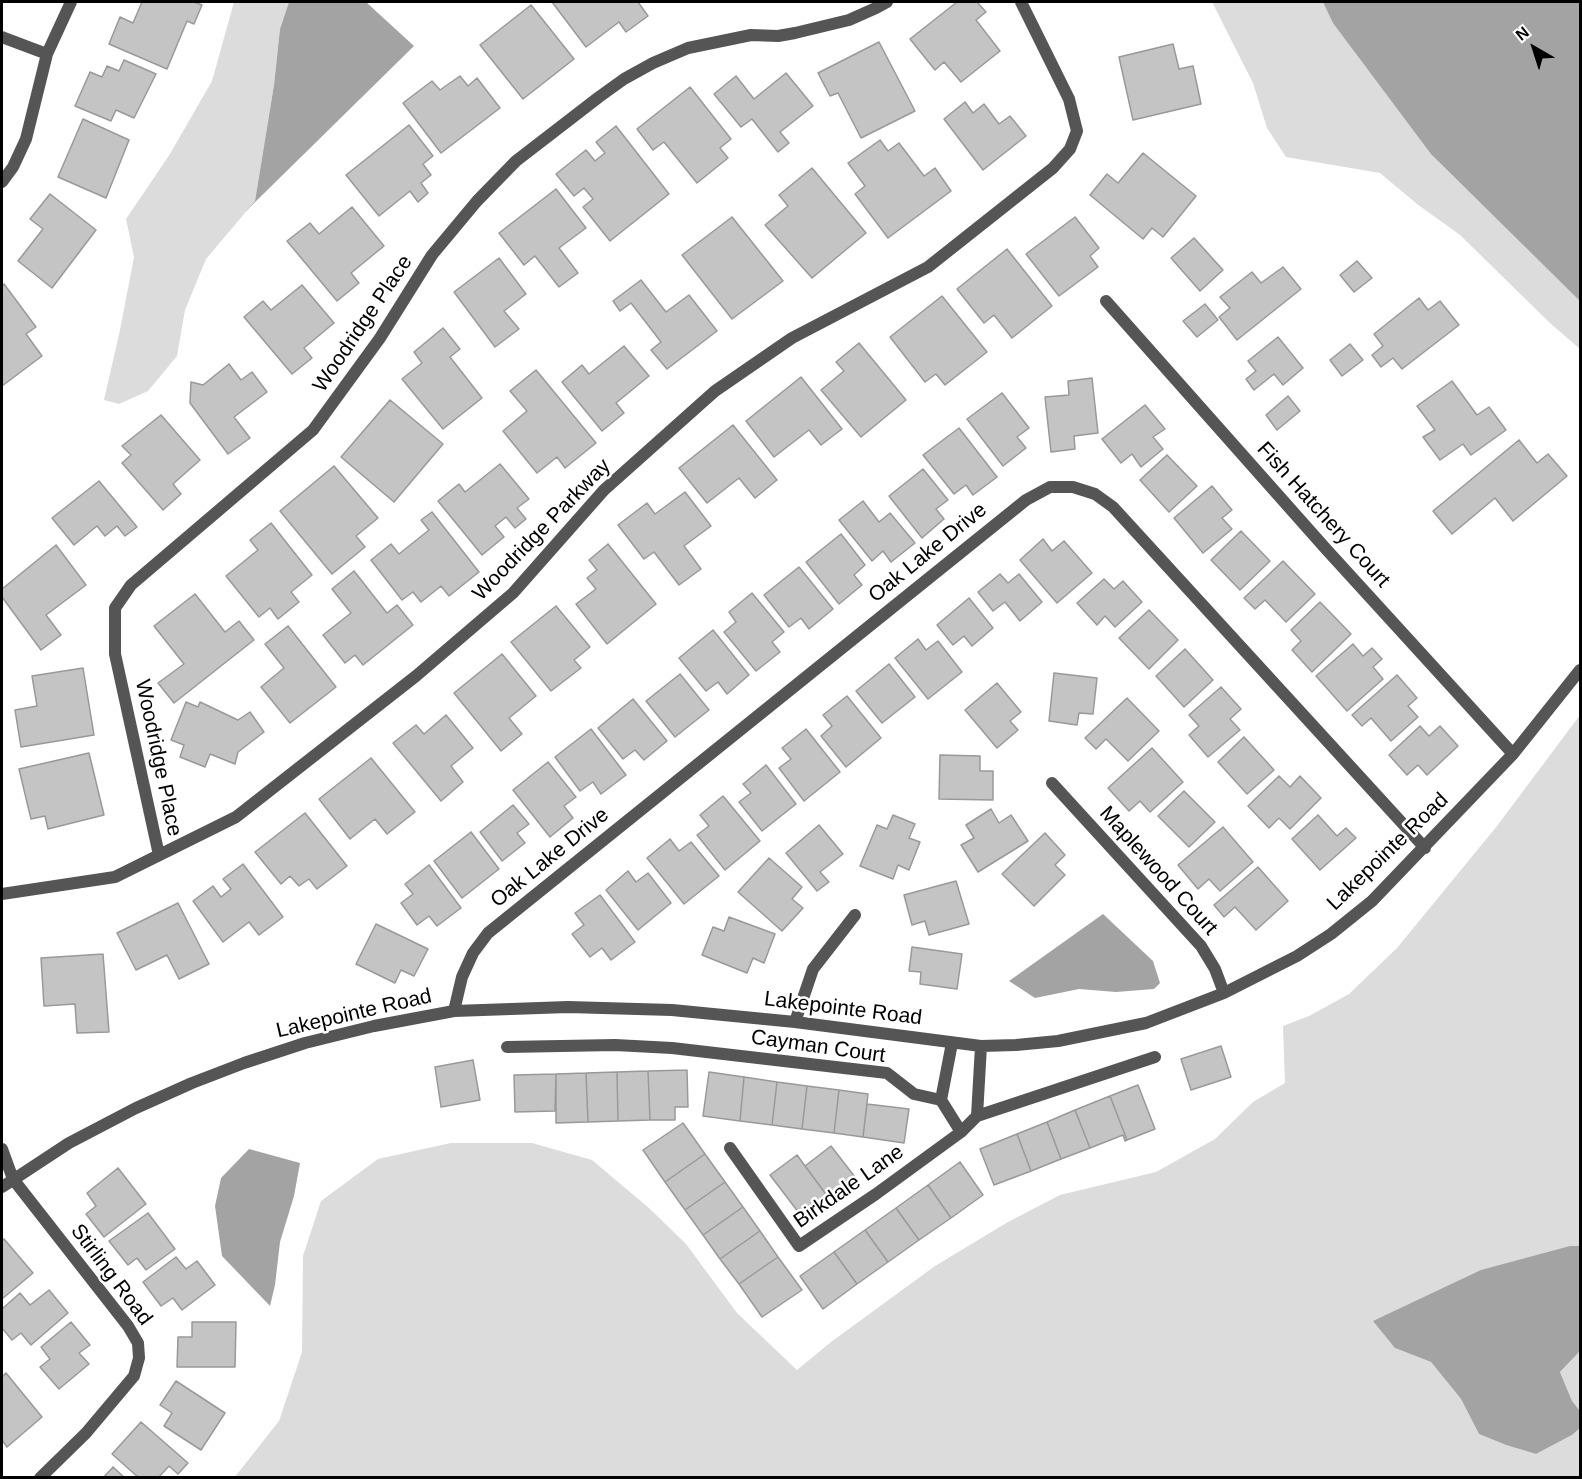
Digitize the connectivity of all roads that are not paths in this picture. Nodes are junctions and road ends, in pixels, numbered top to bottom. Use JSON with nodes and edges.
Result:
{"nodes":[{"id":1,"x":71,"y":2,"type":"edge"},
{"id":2,"x":887,"y":2,"type":"edge"},
{"id":3,"x":1021,"y":2,"type":"edge"},
{"id":4,"x":2,"y":37,"type":"edge"},
{"id":5,"x":47,"y":54,"type":"junction"},
{"id":6,"x":2,"y":182,"type":"edge"},
{"id":7,"x":1106,"y":301,"type":"dead end"},
{"id":8,"x":1581,"y":669,"type":"edge"},
{"id":9,"x":1513,"y":754,"type":"junction"},
{"id":10,"x":1052,"y":783,"type":"dead end"},
{"id":11,"x":1425,"y":848,"type":"junction"},
{"id":12,"x":159,"y":855,"type":"junction"},
{"id":13,"x":2,"y":899,"type":"edge"},
{"id":14,"x":855,"y":915,"type":"dead end"},
{"id":15,"x":1224,"y":993,"type":"junction"},
{"id":16,"x":454,"y":1011,"type":"junction"},
{"id":17,"x":795,"y":1022,"type":"junction"},
{"id":18,"x":952,"y":1043,"type":"junction"},
{"id":19,"x":981,"y":1046,"type":"junction"},
{"id":20,"x":507,"y":1047,"type":"dead end"},
{"id":21,"x":1155,"y":1057,"type":"dead end"},
{"id":22,"x":941,"y":1100,"type":"junction"},
{"id":23,"x":977,"y":1116,"type":"junction"},
{"id":24,"x":961,"y":1132,"type":"junction"},
{"id":25,"x":2,"y":1149,"type":"edge"},
{"id":26,"x":730,"y":1149,"type":"dead end"},
{"id":27,"x":13,"y":1179,"type":"junction"},
{"id":28,"x":2,"y":1187,"type":"edge"},
{"id":29,"x":40,"y":1478,"type":"edge"}],
"edges":[{"from":1,"to":5,"type":"street"},
{"from":2,"to":12,"type":"street","name":"Woodridge Place"},
{"from":3,"to":12,"type":"street","name":"Woodridge Parkway"},
{"from":4,"to":5,"type":"street"},
{"from":5,"to":6,"type":"street"},
{"from":7,"to":9,"type":"street","name":"Fish Hatchery Court"},
{"from":8,"to":9,"type":"street","name":"Lakepointe Road"},
{"from":9,"to":11,"type":"street","name":"Lakepointe Road"},
{"from":10,"to":15,"type":"street","name":"Maplewood Court"},
{"from":11,"to":15,"type":"street","name":"Lakepointe Road"},
{"from":11,"to":16,"type":"street","name":"Oak Lake Drive"},
{"from":12,"to":13,"type":"street","name":"Woodridge Parkway"},
{"from":14,"to":17,"type":"street"},
{"from":15,"to":19,"type":"street","name":"Lakepointe Road"},
{"from":16,"to":17,"type":"street","name":"Lakepointe Road"},
{"from":16,"to":27,"type":"street","name":"Lakepointe Road"},
{"from":17,"to":18,"type":"street","name":"Lakepointe Road"},
{"from":18,"to":19,"type":"street","name":"Lakepointe Road"},
{"from":18,"to":22,"type":"street"},
{"from":19,"to":23,"type":"street"},
{"from":20,"to":22,"type":"street","name":"Cayman Court"},
{"from":21,"to":23,"type":"street"},
{"from":22,"to":24,"type":"street"},
{"from":23,"to":24,"type":"street"},
{"from":24,"to":26,"type":"street","name":"Birkdale Lane"},
{"from":25,"to":27,"type":"street","name":"Stirling Road"},
{"from":27,"to":28,"type":"street","name":"Lakepointe Road"},
{"from":27,"to":29,"type":"street","name":"Stirling Road"}]}
